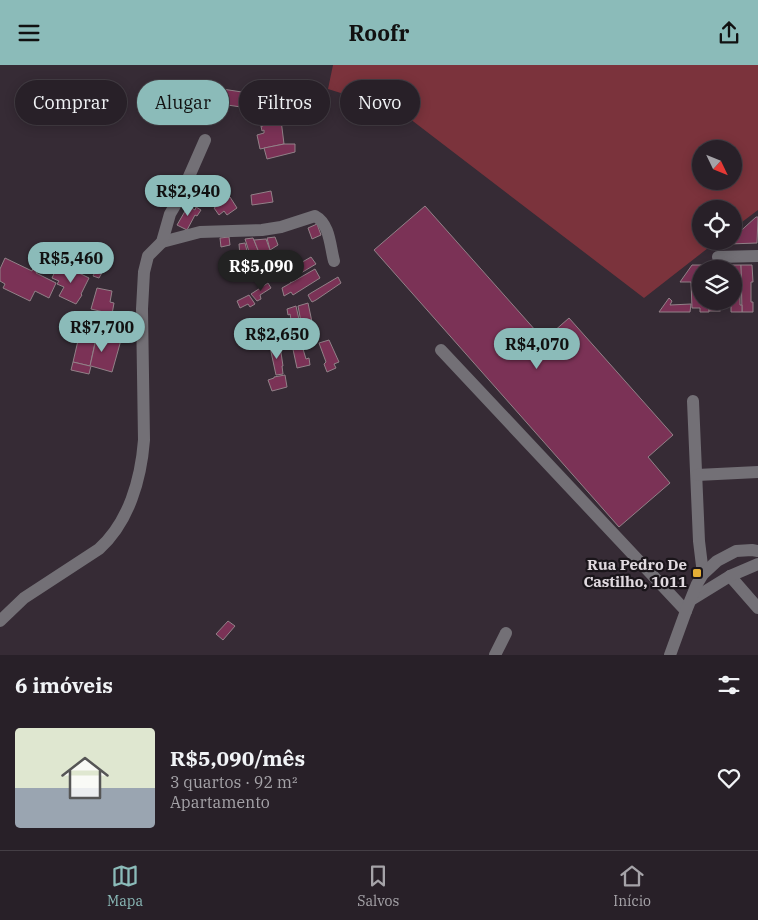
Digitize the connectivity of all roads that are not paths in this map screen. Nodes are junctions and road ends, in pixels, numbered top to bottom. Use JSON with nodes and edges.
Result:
{"nodes":[{"id":1,"x":205,"y":140,"type":"dead end"},
{"id":2,"x":162,"y":242,"type":"junction"},
{"id":3,"x":758,"y":256,"type":"edge"},
{"id":4,"x":718,"y":257,"type":"dead end"},
{"id":5,"x":334,"y":261,"type":"dead end"},
{"id":6,"x":441,"y":350,"type":"dead end"},
{"id":7,"x":693,"y":401,"type":"dead end"},
{"id":8,"x":758,"y":473,"type":"edge"},
{"id":9,"x":696,"y":475,"type":"junction"},
{"id":10,"x":758,"y":551,"type":"edge"},
{"id":11,"x":758,"y":564,"type":"edge"},
{"id":12,"x":703,"y":574,"type":"junction"},
{"id":13,"x":730,"y":576,"type":"junction"},
{"id":14,"x":688,"y":606,"type":"junction"},
{"id":15,"x":758,"y":608,"type":"edge"},
{"id":16,"x":0,"y":621,"type":"edge"},
{"id":17,"x":506,"y":633,"type":"dead end"},
{"id":18,"x":495,"y":655,"type":"edge"},
{"id":19,"x":670,"y":655,"type":"edge"}],
"edges":[{"from":1,"to":2,"type":"street"},
{"from":2,"to":5,"type":"street"},
{"from":2,"to":16,"type":"street"},
{"from":3,"to":4,"type":"street"},
{"from":6,"to":14,"type":"street"},
{"from":7,"to":9,"type":"street"},
{"from":8,"to":9,"type":"street"},
{"from":9,"to":12,"type":"street"},
{"from":10,"to":12,"type":"street"},
{"from":11,"to":13,"type":"street"},
{"from":12,"to":14,"type":"street"},
{"from":13,"to":14,"type":"street"},
{"from":13,"to":15,"type":"street"},
{"from":14,"to":19,"type":"street"},
{"from":17,"to":18,"type":"street"}]}
